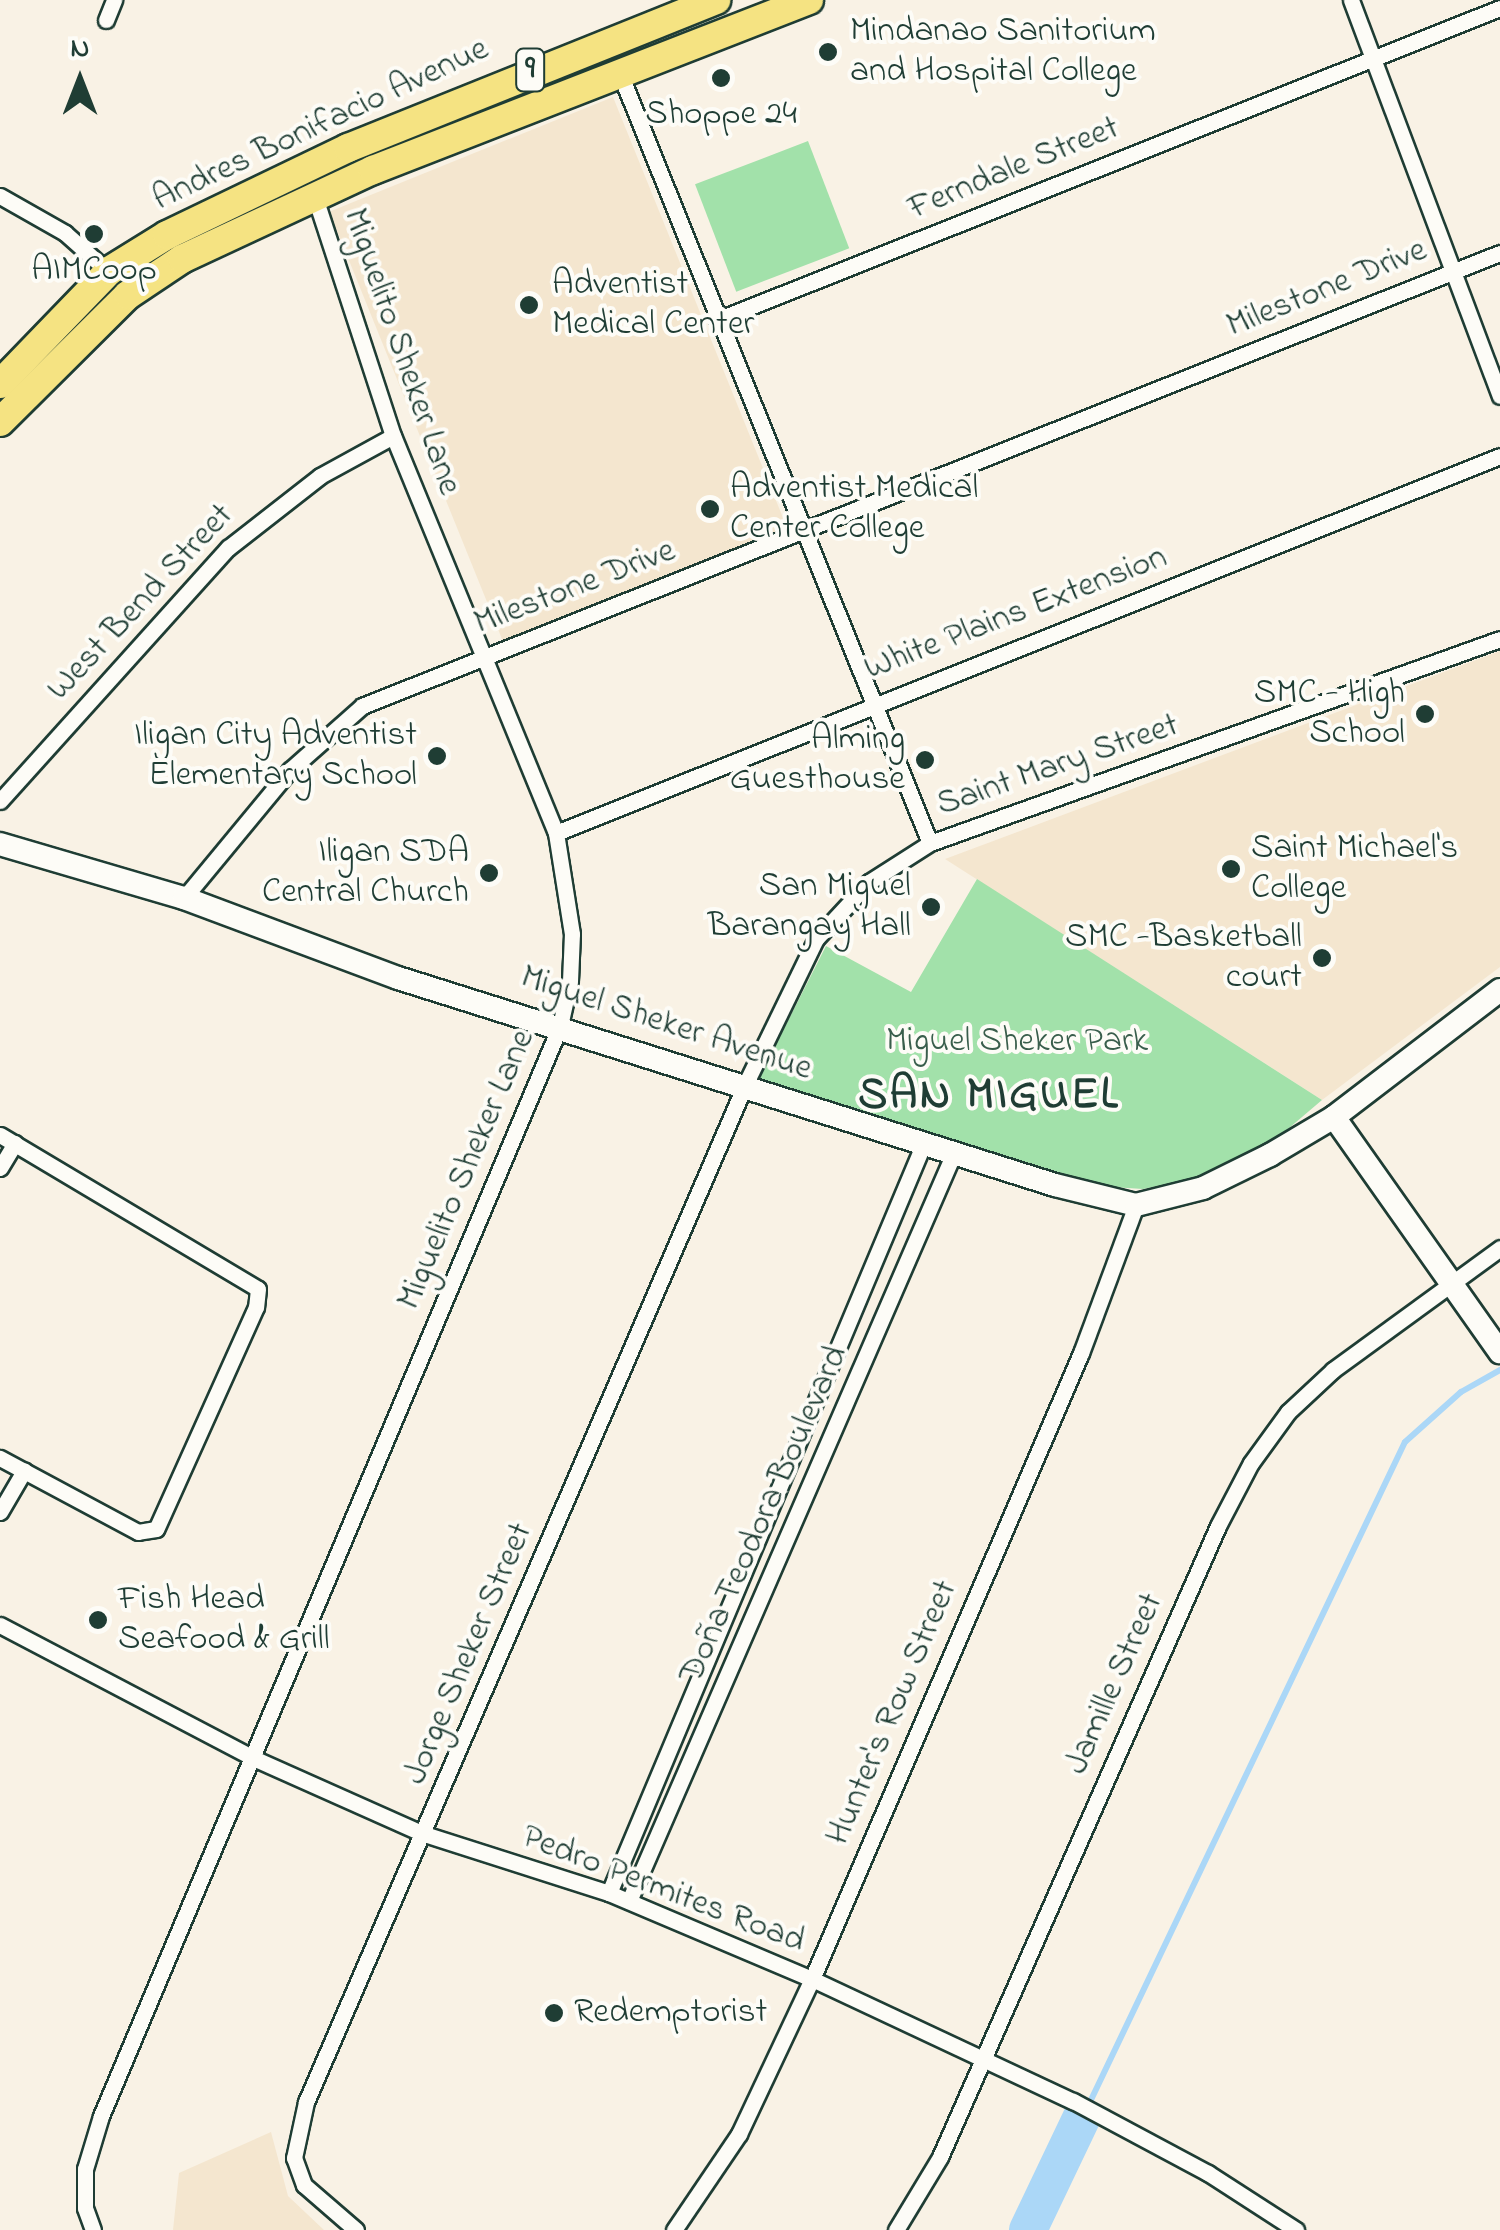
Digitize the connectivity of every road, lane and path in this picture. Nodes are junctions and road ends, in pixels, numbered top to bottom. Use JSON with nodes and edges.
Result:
{"nodes":[{"id":1,"x":114,"y":0,"type":"edge"},
{"id":2,"x":716,"y":0,"type":"edge"},
{"id":3,"x":809,"y":0,"type":"edge"},
{"id":4,"x":1351,"y":0,"type":"edge"},
{"id":5,"x":1500,"y":8,"type":"edge"},
{"id":6,"x":106,"y":20,"type":"dead end"},
{"id":7,"x":1373,"y":59,"type":"junction"},
{"id":8,"x":619,"y":71,"type":"junction"},
{"id":9,"x":0,"y":196,"type":"edge"},
{"id":10,"x":316,"y":197,"type":"junction"},
{"id":11,"x":1500,"y":253,"type":"edge"},
{"id":12,"x":1454,"y":270,"type":"junction"},
{"id":13,"x":109,"y":271,"type":"junction"},
{"id":14,"x":128,"y":295,"type":"junction"},
{"id":15,"x":717,"y":320,"type":"junction"},
{"id":16,"x":0,"y":384,"type":"edge"},
{"id":17,"x":1500,"y":396,"type":"edge"},
{"id":18,"x":0,"y":422,"type":"edge"},
{"id":19,"x":394,"y":436,"type":"junction"},
{"id":20,"x":1500,"y":456,"type":"edge"},
{"id":21,"x":803,"y":532,"type":"junction"},
{"id":22,"x":1500,"y":639,"type":"edge"},
{"id":23,"x":482,"y":656,"type":"junction"},
{"id":24,"x":870,"y":703,"type":"junction"},
{"id":25,"x":0,"y":801,"type":"edge"},
{"id":26,"x":556,"y":833,"type":"junction"},
{"id":27,"x":930,"y":843,"type":"junction"},
{"id":28,"x":0,"y":844,"type":"edge"},
{"id":29,"x":184,"y":898,"type":"junction"},
{"id":30,"x":1500,"y":990,"type":"edge"},
{"id":31,"x":560,"y":1026,"type":"junction"},
{"id":32,"x":746,"y":1085,"type":"junction"},
{"id":33,"x":1334,"y":1116,"type":"junction"},
{"id":34,"x":7,"y":1138,"type":"edge"},
{"id":35,"x":924,"y":1143,"type":"junction"},
{"id":36,"x":954,"y":1153,"type":"junction"},
{"id":37,"x":0,"y":1168,"type":"edge"},
{"id":38,"x":1136,"y":1205,"type":"junction"},
{"id":39,"x":1500,"y":1248,"type":"edge"},
{"id":40,"x":1450,"y":1287,"type":"junction"},
{"id":41,"x":1500,"y":1352,"type":"edge"},
{"id":42,"x":0,"y":1458,"type":"edge"},
{"id":43,"x":24,"y":1471,"type":"junction"},
{"id":44,"x":0,"y":1512,"type":"edge"},
{"id":45,"x":0,"y":1626,"type":"edge"},
{"id":46,"x":253,"y":1758,"type":"junction"},
{"id":47,"x":424,"y":1834,"type":"junction"},
{"id":48,"x":608,"y":1893,"type":"junction"},
{"id":49,"x":629,"y":1901,"type":"junction"},
{"id":50,"x":812,"y":1979,"type":"junction"},
{"id":51,"x":983,"y":2060,"type":"junction"},
{"id":52,"x":93,"y":2230,"type":"edge"},
{"id":53,"x":356,"y":2230,"type":"edge"},
{"id":54,"x":674,"y":2230,"type":"edge"},
{"id":55,"x":896,"y":2230,"type":"edge"},
{"id":56,"x":1296,"y":2230,"type":"edge"}],
"edges":[{"from":1,"to":6,"type":"street"},
{"from":2,"to":13,"type":"highway","name":"Andres Bonifacio Avenue","number":"9"},
{"from":3,"to":8,"type":"highway","name":"Andres Bonifacio Avenue","number":"9"},
{"from":4,"to":7,"type":"street"},
{"from":5,"to":7,"type":"street","name":"Ferndale Street"},
{"from":7,"to":12,"type":"street"},
{"from":7,"to":15,"type":"street","name":"Ferndale Street"},
{"from":8,"to":10,"type":"highway","name":"Andres Bonifacio Avenue","number":"9"},
{"from":8,"to":15,"type":"street"},
{"from":9,"to":13,"type":"street"},
{"from":10,"to":14,"type":"highway","name":"Andres Bonifacio Avenue","number":"9"},
{"from":10,"to":19,"type":"street","name":"Miguelito Sheker Lane"},
{"from":11,"to":12,"type":"street","name":"Milestone Drive"},
{"from":12,"to":17,"type":"street"},
{"from":12,"to":21,"type":"street","name":"Milestone Drive"},
{"from":13,"to":14,"type":"street"},
{"from":13,"to":16,"type":"highway","name":"Andres Bonifacio Avenue","number":"9"},
{"from":14,"to":18,"type":"highway","name":"Andres Bonifacio Avenue","number":"9"},
{"from":15,"to":21,"type":"street"},
{"from":19,"to":23,"type":"street","name":"Miguelito Sheker Lane"},
{"from":19,"to":25,"type":"street","name":"West Bend Street"},
{"from":20,"to":24,"type":"street","name":"White Plains Extension"},
{"from":21,"to":23,"type":"street","name":"Milestone Drive"},
{"from":21,"to":24,"type":"street"},
{"from":22,"to":27,"type":"street","name":"Saint Mary Street"},
{"from":23,"to":26,"type":"street","name":"Miguelito Sheker Lane"},
{"from":23,"to":29,"type":"street","name":"Milestone Drive"},
{"from":24,"to":26,"type":"street","name":"White Plains Extension"},
{"from":24,"to":27,"type":"street"},
{"from":26,"to":31,"type":"street","name":"Miguelito Sheker Lane"},
{"from":27,"to":32,"type":"street","name":"Saint Mary Street"},
{"from":28,"to":29,"type":"street","name":"Miguel Sheker Avenue"},
{"from":29,"to":31,"type":"street","name":"Miguel Sheker Avenue"},
{"from":30,"to":33,"type":"street"},
{"from":31,"to":32,"type":"street","name":"Miguel Sheker Avenue"},
{"from":31,"to":46,"type":"street","name":"Miguelito Sheker Lane"},
{"from":32,"to":35,"type":"street","name":"Miguel Sheker Avenue"},
{"from":32,"to":47,"type":"street","name":"Jorge Sheker Street"},
{"from":33,"to":38,"type":"street"},
{"from":33,"to":40,"type":"street"},
{"from":34,"to":37,"type":"street"},
{"from":34,"to":43,"type":"street"},
{"from":35,"to":36,"type":"street","name":"Miguel Sheker Avenue"},
{"from":35,"to":48,"type":"street","name":"Doña Teodora Boulevard"},
{"from":36,"to":38,"type":"street","name":"Miguel Sheker Avenue"},
{"from":36,"to":49,"type":"street","name":"Doña Teodora Boulevard"},
{"from":38,"to":50,"type":"street","name":"Hunter's Row Street"},
{"from":39,"to":40,"type":"street","name":"Jamille Street"},
{"from":40,"to":41,"type":"street"},
{"from":40,"to":51,"type":"street","name":"Jamille Street"},
{"from":42,"to":43,"type":"street"},
{"from":43,"to":44,"type":"street"},
{"from":45,"to":46,"type":"street","name":"Pedro Permites Road"},
{"from":46,"to":47,"type":"street","name":"Pedro Permites Road"},
{"from":46,"to":52,"type":"street","name":"Miguelito Sheker Lane"},
{"from":47,"to":48,"type":"street","name":"Pedro Permites Road"},
{"from":47,"to":53,"type":"street","name":"Jorge Sheker Street"},
{"from":48,"to":49,"type":"street","name":"Pedro Permites Road"},
{"from":49,"to":50,"type":"street","name":"Pedro Permites Road"},
{"from":50,"to":51,"type":"street","name":"Pedro Permites Road"},
{"from":50,"to":54,"type":"street","name":"Hunter's Row Street"},
{"from":51,"to":55,"type":"street","name":"Jamille Street"},
{"from":51,"to":56,"type":"street","name":"Pedro Permites Road"}]}
